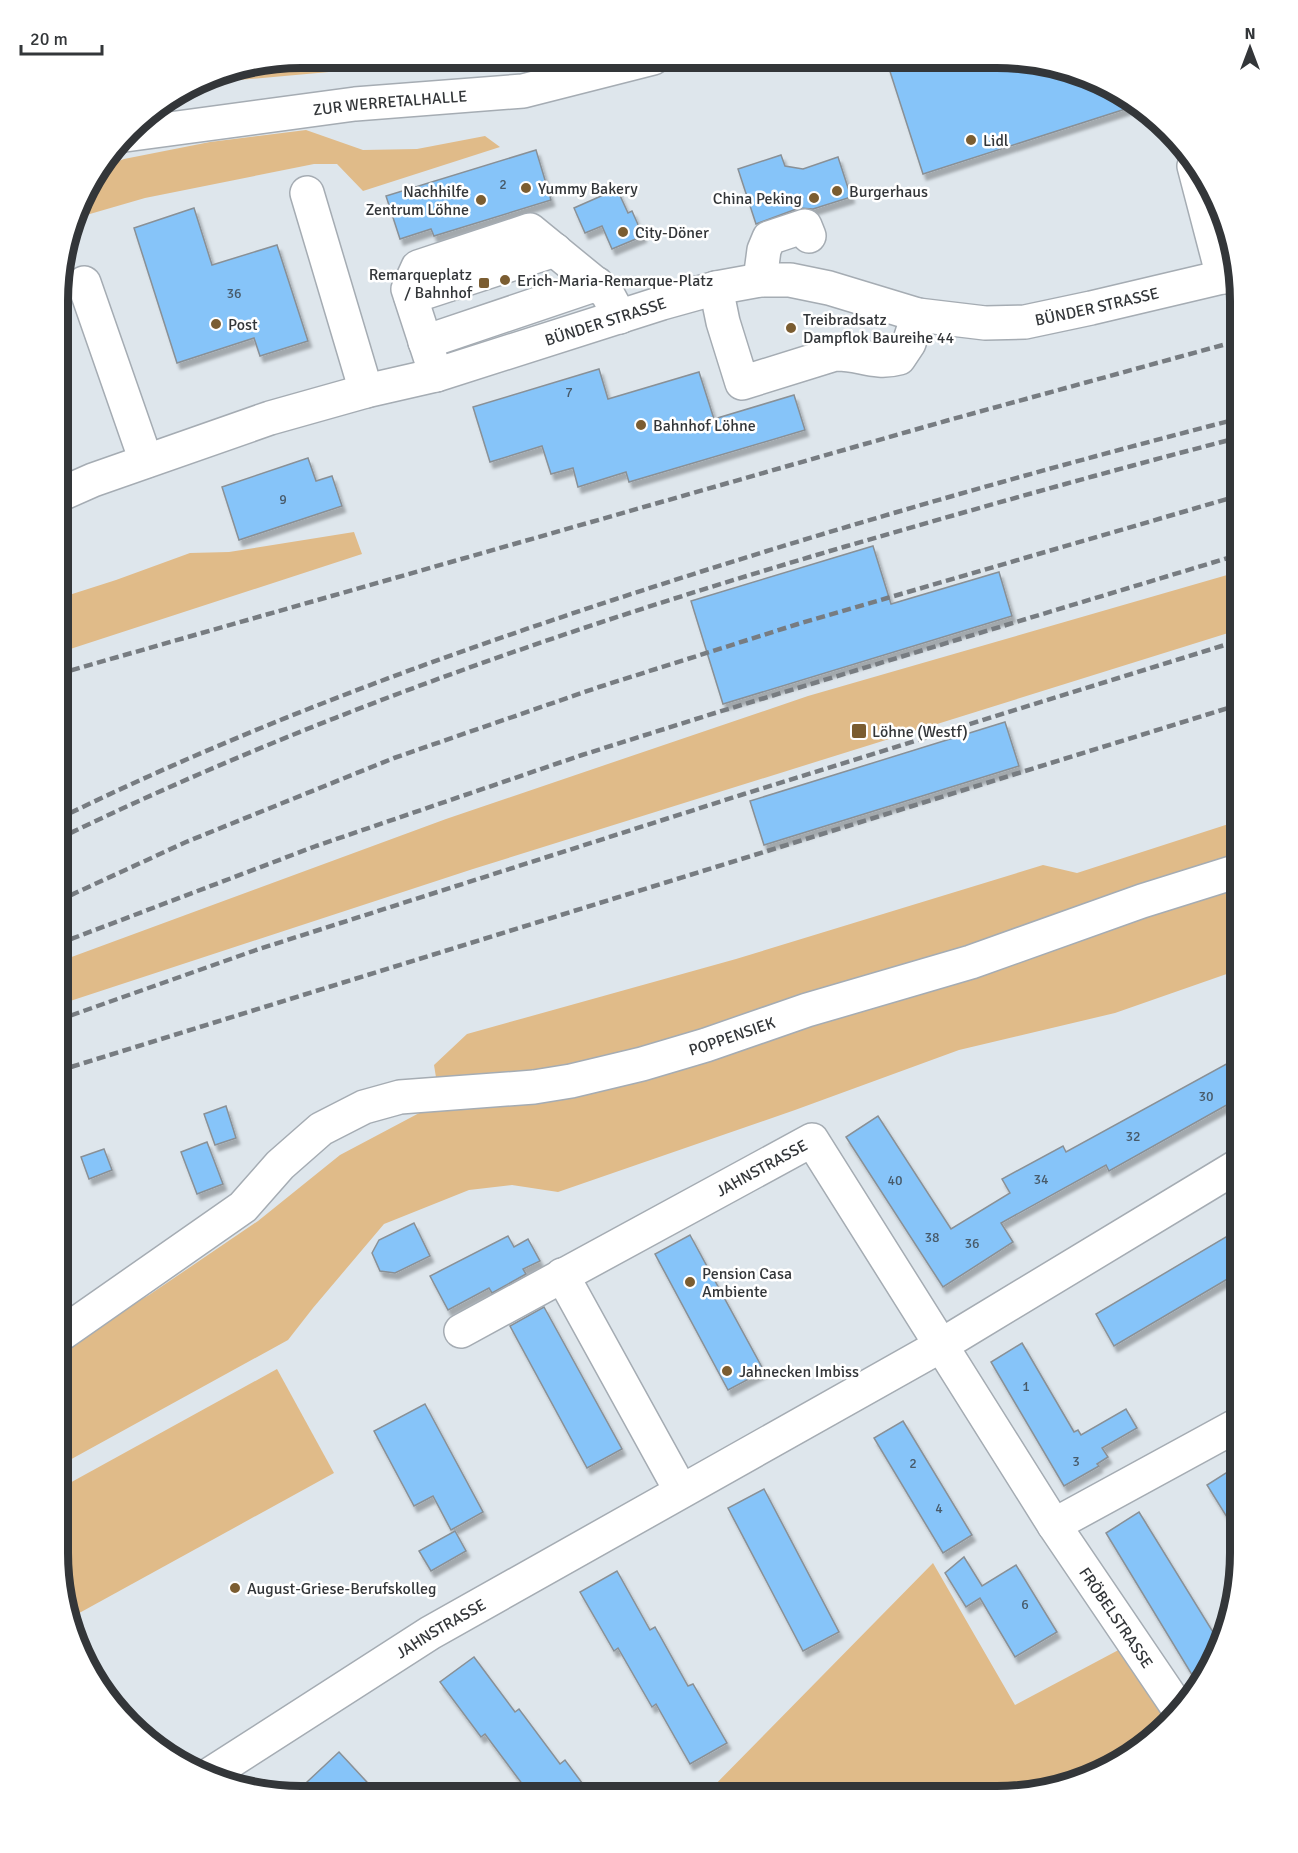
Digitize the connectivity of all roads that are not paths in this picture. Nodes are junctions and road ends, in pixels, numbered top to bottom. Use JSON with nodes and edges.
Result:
{"nodes":[{"id":1,"x":614,"y":68,"type":"edge"},
{"id":2,"x":139,"y":133,"type":"edge"},
{"id":3,"x":1201,"y":186,"type":"edge"},
{"id":4,"x":307,"y":193,"type":"dead end"},
{"id":5,"x":809,"y":236,"type":"dead end"},
{"id":6,"x":576,"y":267,"type":"junction"},
{"id":7,"x":1229,"y":276,"type":"edge"},
{"id":8,"x":760,"y":280,"type":"junction"},
{"id":9,"x":84,"y":282,"type":"dead end"},
{"id":10,"x":716,"y":288,"type":"junction"},
{"id":11,"x":918,"y":315,"type":"junction"},
{"id":12,"x":620,"y":317,"type":"junction"},
{"id":13,"x":418,"y":320,"type":"junction"},
{"id":14,"x":436,"y":375,"type":"junction"},
{"id":15,"x":366,"y":391,"type":"junction"},
{"id":16,"x":146,"y":461,"type":"junction"},
{"id":17,"x":68,"y":491,"type":"edge"},
{"id":18,"x":1230,"y":873,"type":"edge"},
{"id":19,"x":1230,"y":1171,"type":"edge"},
{"id":20,"x":562,"y":1275,"type":"junction"},
{"id":21,"x":68,"y":1329,"type":"edge"},
{"id":22,"x":461,"y":1330,"type":"dead end"},
{"id":23,"x":940,"y":1346,"type":"junction"},
{"id":24,"x":1230,"y":1428,"type":"edge"},
{"id":25,"x":681,"y":1491,"type":"junction"},
{"id":26,"x":1054,"y":1525,"type":"junction"},
{"id":27,"x":1175,"y":1703,"type":"edge"},
{"id":28,"x":217,"y":1770,"type":"edge"}],
"edges":[{"from":1,"to":2,"type":"street","name":"ZUR WERRETALHALLE"},
{"from":3,"to":7,"type":"street"},
{"from":4,"to":15,"type":"street"},
{"from":5,"to":8,"type":"street"},
{"from":6,"to":12,"type":"street"},
{"from":6,"to":13,"type":"street"},
{"from":6,"to":13,"type":"street"},
{"from":7,"to":11,"type":"street","name":"BÜNDER STRASSE"},
{"from":8,"to":10,"type":"street","name":"BÜNDER STRASSE"},
{"from":8,"to":11,"type":"street","name":"BÜNDER STRASSE"},
{"from":9,"to":16,"type":"street"},
{"from":10,"to":11,"type":"street"},
{"from":10,"to":12,"type":"street","name":"BÜNDER STRASSE"},
{"from":12,"to":14,"type":"street","name":"BÜNDER STRASSE"},
{"from":13,"to":14,"type":"street"},
{"from":14,"to":15,"type":"street","name":"BÜNDER STRASSE"},
{"from":15,"to":16,"type":"street","name":"BÜNDER STRASSE"},
{"from":16,"to":17,"type":"street","name":"BÜNDER STRASSE"},
{"from":18,"to":21,"type":"street","name":"POPPENSIEK"},
{"from":19,"to":23,"type":"street","name":"JAHNSTRASSE"},
{"from":20,"to":22,"type":"street","name":"JAHNSTRASSE"},
{"from":20,"to":23,"type":"street","name":"JAHNSTRASSE"},
{"from":20,"to":25,"type":"street"},
{"from":23,"to":25,"type":"street","name":"JAHNSTRASSE"},
{"from":23,"to":26,"type":"street","name":"FRÖBELSTRASSE"},
{"from":24,"to":26,"type":"street"},
{"from":25,"to":28,"type":"street","name":"JAHNSTRASSE"},
{"from":26,"to":27,"type":"street","name":"FRÖBELSTRASSE"}]}
